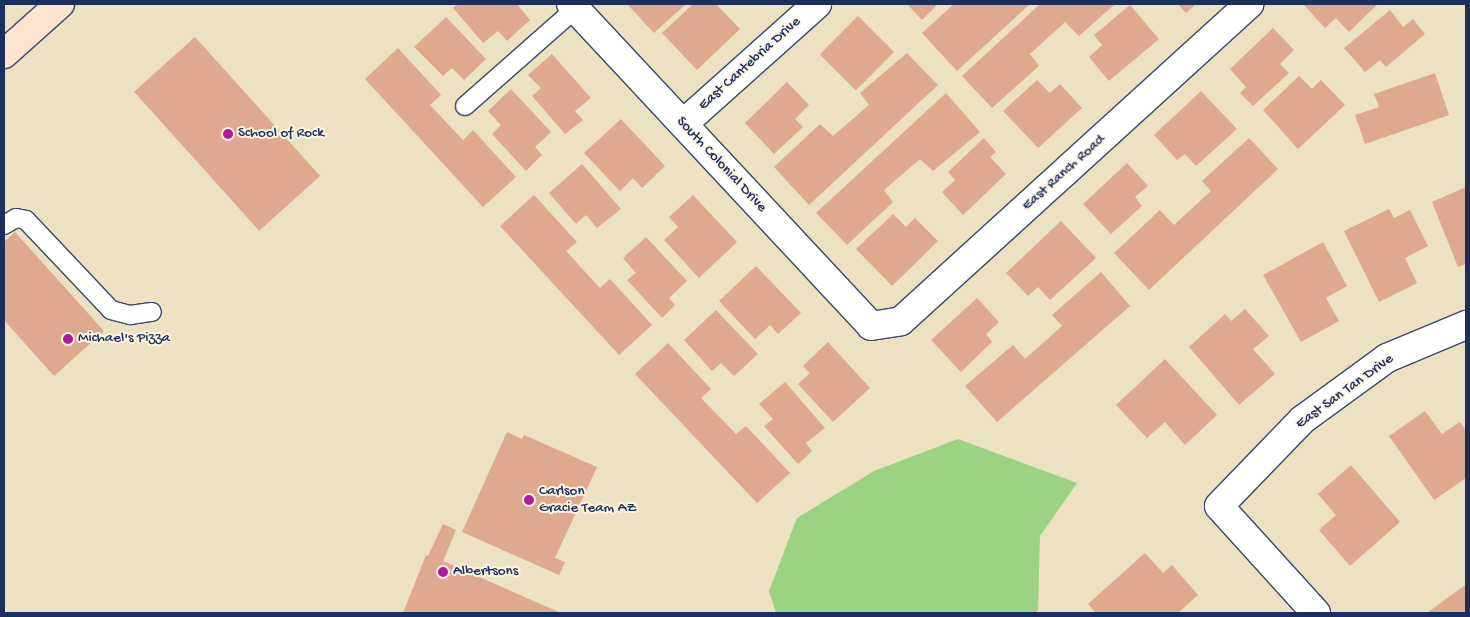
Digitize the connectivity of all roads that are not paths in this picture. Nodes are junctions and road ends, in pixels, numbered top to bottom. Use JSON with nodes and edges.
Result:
{"nodes":[{"id":1,"x":60,"y":4,"type":"edge"},
{"id":2,"x":817,"y":4,"type":"edge"},
{"id":3,"x":1249,"y":4,"type":"edge"},
{"id":4,"x":573,"y":6,"type":"edge"},
{"id":5,"x":4,"y":54,"type":"edge"},
{"id":6,"x":465,"y":106,"type":"dead end"},
{"id":7,"x":683,"y":124,"type":"junction"},
{"id":8,"x":4,"y":225,"type":"edge"},
{"id":9,"x":152,"y":312,"type":"dead end"},
{"id":10,"x":1466,"y":325,"type":"edge"},
{"id":11,"x":871,"y":326,"type":"joint"},
{"id":12,"x":1316,"y":613,"type":"edge"}],
"edges":[{"from":1,"to":5,"type":"main road"},
{"from":2,"to":7,"type":"street","name":"East Cantebria Drive"},
{"from":3,"to":11,"type":"street","name":"East Ranch Road"},
{"from":4,"to":6,"type":"lane"},
{"from":4,"to":7,"type":"street","name":"South Colonial Drive"},
{"from":7,"to":11,"type":"street","name":"South Colonial Drive"},
{"from":8,"to":9,"type":"lane"},
{"from":10,"to":12,"type":"street","name":"East San Tan Drive"}]}
